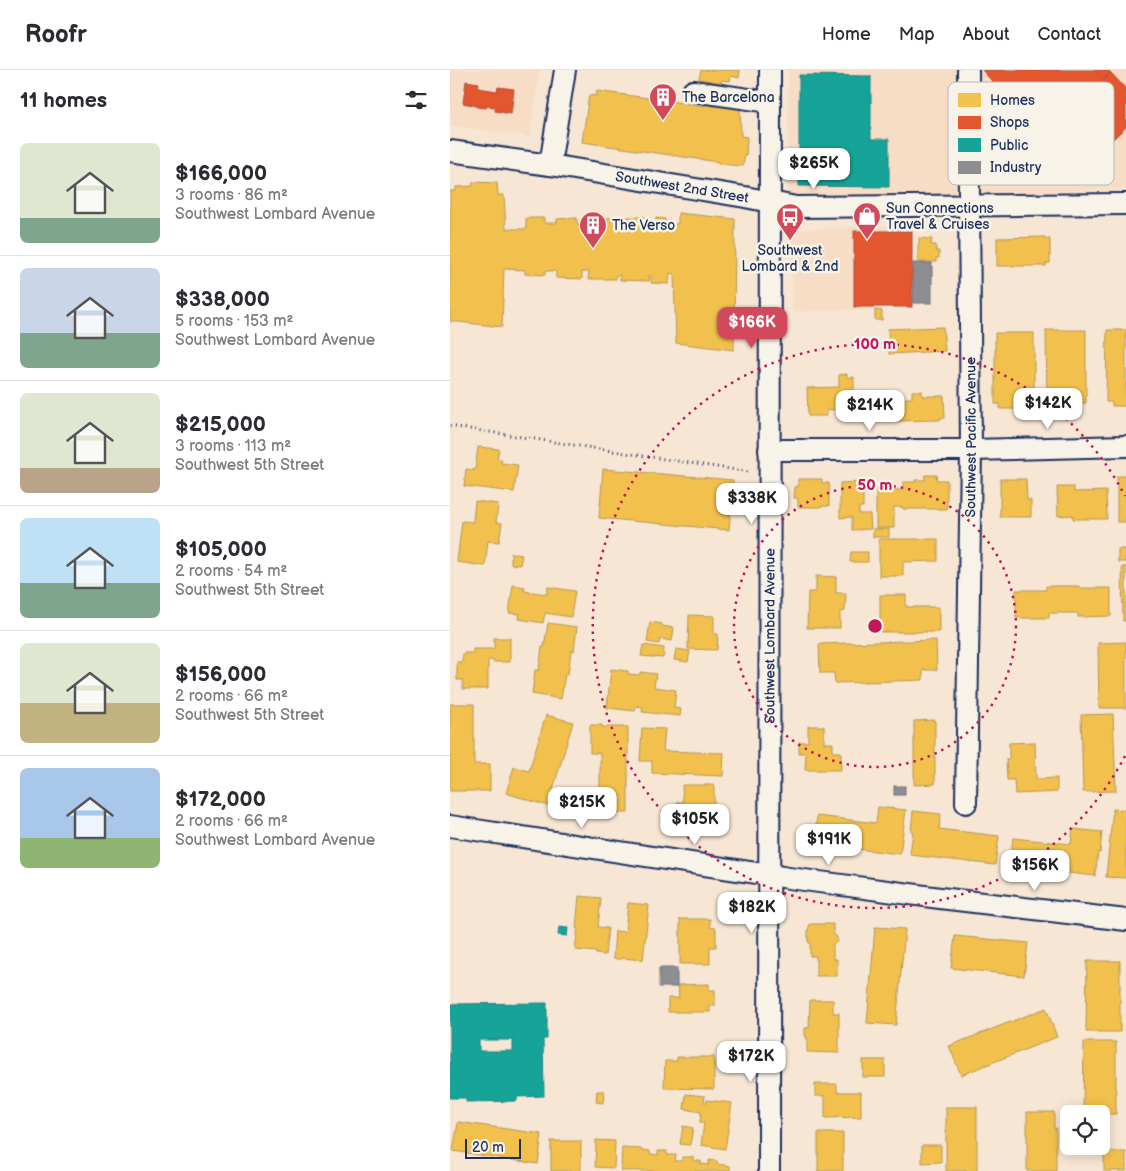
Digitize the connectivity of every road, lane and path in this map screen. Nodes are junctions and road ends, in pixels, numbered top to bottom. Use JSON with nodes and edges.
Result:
{"nodes":[{"id":1,"x":565,"y":70,"type":"edge"},
{"id":2,"x":770,"y":70,"type":"edge"},
{"id":3,"x":693,"y":91,"type":"dead end"},
{"id":4,"x":770,"y":102,"type":"junction"},
{"id":5,"x":450,"y":150,"type":"edge"},
{"id":6,"x":550,"y":165,"type":"junction"},
{"id":7,"x":969,"y":185,"type":"edge"},
{"id":8,"x":770,"y":202,"type":"junction"},
{"id":9,"x":1126,"y":204,"type":"edge"},
{"id":10,"x":969,"y":206,"type":"junction"},
{"id":11,"x":450,"y":426,"type":"edge"},
{"id":12,"x":1126,"y":446,"type":"edge"},
{"id":13,"x":769,"y":450,"type":"junction"},
{"id":14,"x":970,"y":450,"type":"junction"},
{"id":15,"x":749,"y":472,"type":"dead end"},
{"id":16,"x":966,"y":803,"type":"dead end"},
{"id":17,"x":450,"y":826,"type":"edge"},
{"id":18,"x":770,"y":875,"type":"junction"},
{"id":19,"x":1126,"y":920,"type":"edge"},
{"id":20,"x":769,"y":1171,"type":"edge"}],
"edges":[{"from":1,"to":6,"type":"street"},
{"from":2,"to":4,"type":"street","name":"Southwest Lombard Avenue"},
{"from":3,"to":4,"type":"street"},
{"from":4,"to":8,"type":"street","name":"Southwest Lombard Avenue"},
{"from":5,"to":6,"type":"street","name":"Southwest 2nd Street"},
{"from":6,"to":8,"type":"street","name":"Southwest 2nd Street"},
{"from":7,"to":10,"type":"street","name":"Southwest Pacific Avenue"},
{"from":8,"to":10,"type":"street","name":"Southwest 2nd Street"},
{"from":8,"to":13,"type":"street","name":"Southwest Lombard Avenue"},
{"from":9,"to":10,"type":"street","name":"Southwest 2nd Street"},
{"from":10,"to":14,"type":"street","name":"Southwest Pacific Avenue"},
{"from":11,"to":15,"type":"path"},
{"from":12,"to":14,"type":"street"},
{"from":13,"to":14,"type":"street"},
{"from":13,"to":18,"type":"street","name":"Southwest Lombard Avenue"},
{"from":14,"to":16,"type":"street","name":"Southwest Pacific Avenue"},
{"from":17,"to":18,"type":"street"},
{"from":18,"to":19,"type":"street"},
{"from":18,"to":20,"type":"street","name":"Southwest Lombard Avenue"}]}
